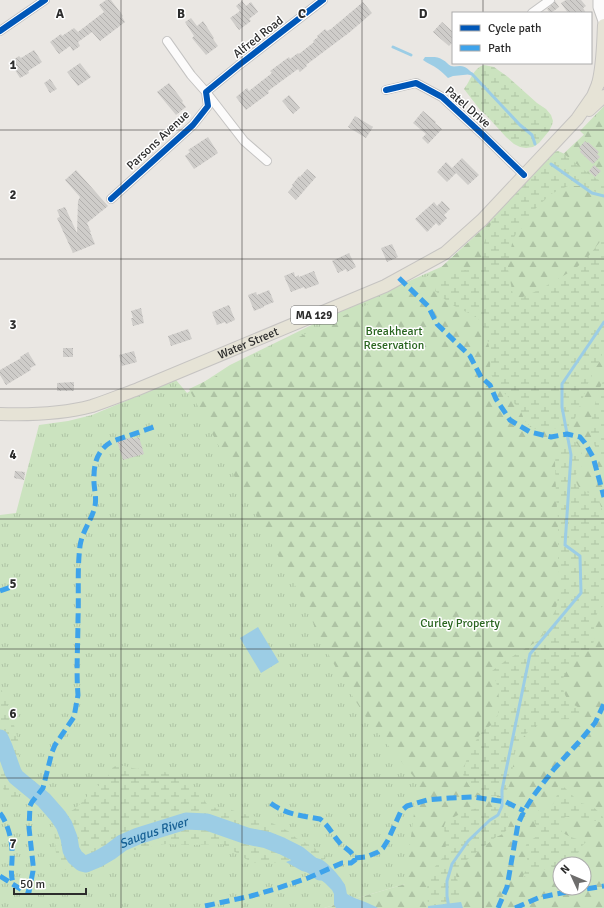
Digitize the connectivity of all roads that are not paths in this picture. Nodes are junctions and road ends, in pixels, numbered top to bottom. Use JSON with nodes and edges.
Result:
{"nodes":[{"id":1,"x":45,"y":0,"type":"edge"},
{"id":2,"x":323,"y":0,"type":"edge"},
{"id":3,"x":550,"y":0,"type":"edge"},
{"id":4,"x":598,"y":0,"type":"edge"},
{"id":5,"x":533,"y":12,"type":"edge"},
{"id":6,"x":604,"y":21,"type":"edge"},
{"id":7,"x":604,"y":25,"type":"edge"},
{"id":8,"x":0,"y":31,"type":"edge"},
{"id":9,"x":167,"y":41,"type":"dead end"},
{"id":10,"x":601,"y":81,"type":"edge"},
{"id":11,"x":386,"y":90,"type":"dead end"},
{"id":12,"x":206,"y":92,"type":"junction"},
{"id":13,"x":604,"y":96,"type":"edge"},
{"id":14,"x":577,"y":119,"type":"junction"},
{"id":15,"x":267,"y":161,"type":"dead end"},
{"id":16,"x":524,"y":175,"type":"junction"},
{"id":17,"x":111,"y":199,"type":"dead end"},
{"id":18,"x":0,"y":414,"type":"edge"}],
"edges":[{"from":1,"to":8,"type":"street"},
{"from":2,"to":12,"type":"street","name":"Alfred Road"},
{"from":3,"to":5,"type":"street"},
{"from":4,"to":6,"type":"main road"},
{"from":7,"to":10,"type":"main road","name":"Water Street"},
{"from":9,"to":12,"type":"street"},
{"from":10,"to":14,"type":"main road","name":"Water Street","number":"MA 129"},
{"from":11,"to":16,"type":"street","name":"Patel Drive"},
{"from":12,"to":15,"type":"street"},
{"from":12,"to":17,"type":"street","name":"Parsons Avenue"},
{"from":13,"to":14,"type":"main road","name":"Water Street","number":"MA 129"},
{"from":14,"to":16,"type":"main road","name":"Water Street","number":"MA 129"},
{"from":16,"to":18,"type":"main road","name":"Water Street","number":"MA 129"}]}
